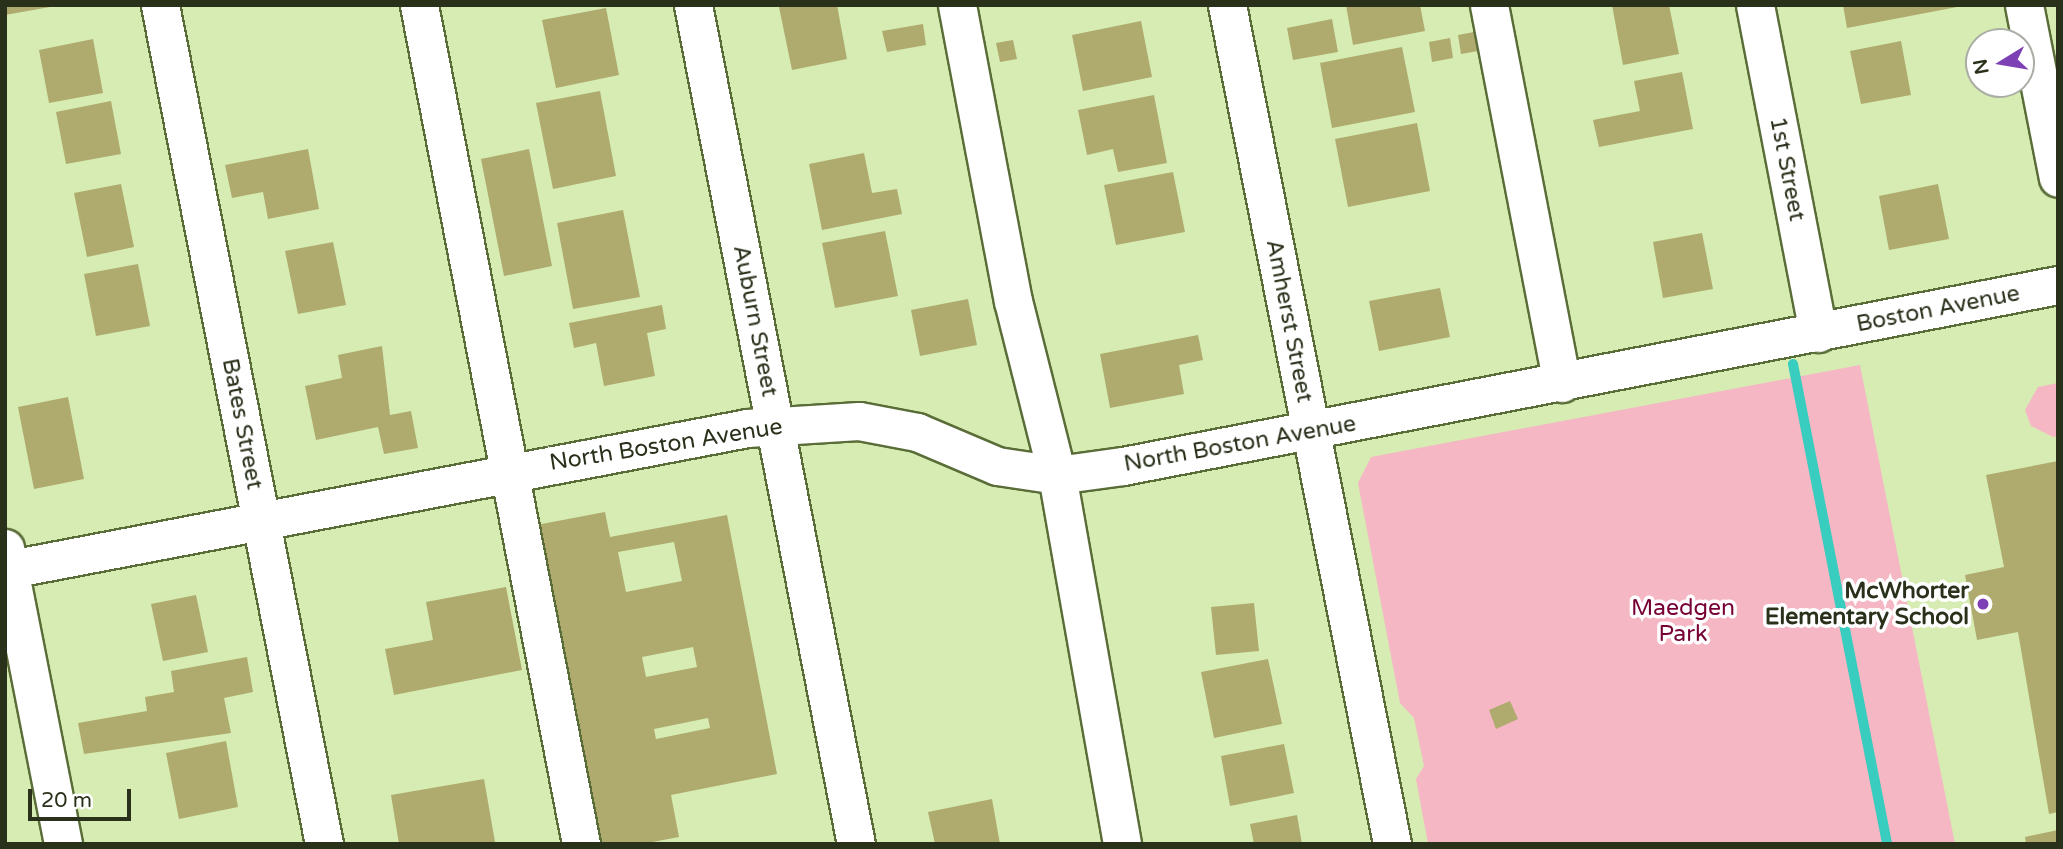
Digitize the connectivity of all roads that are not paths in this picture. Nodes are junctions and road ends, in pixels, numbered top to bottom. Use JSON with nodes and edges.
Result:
{"nodes":[{"id":1,"x":160,"y":5,"type":"edge"},
{"id":2,"x":419,"y":5,"type":"edge"},
{"id":3,"x":693,"y":5,"type":"edge"},
{"id":4,"x":957,"y":5,"type":"edge"},
{"id":5,"x":1227,"y":5,"type":"edge"},
{"id":6,"x":1489,"y":5,"type":"edge"},
{"id":7,"x":1755,"y":5,"type":"edge"},
{"id":8,"x":2024,"y":5,"type":"edge"},
{"id":9,"x":2058,"y":178,"type":"edge"},
{"id":10,"x":2058,"y":285,"type":"edge"},
{"id":11,"x":1818,"y":332,"type":"junction"},
{"id":12,"x":1562,"y":383,"type":"junction"},
{"id":13,"x":775,"y":426,"type":"junction"},
{"id":14,"x":1311,"y":432,"type":"junction"},
{"id":15,"x":507,"y":471,"type":"junction"},
{"id":16,"x":1057,"y":475,"type":"junction"},
{"id":17,"x":261,"y":520,"type":"junction"},
{"id":18,"x":7,"y":562,"type":"edge"},
{"id":19,"x":63,"y":844,"type":"edge"},
{"id":20,"x":324,"y":844,"type":"edge"},
{"id":21,"x":581,"y":844,"type":"edge"},
{"id":22,"x":856,"y":844,"type":"edge"},
{"id":23,"x":1122,"y":844,"type":"edge"},
{"id":24,"x":1392,"y":844,"type":"edge"}],
"edges":[{"from":1,"to":17,"type":"street","name":"Bates Street"},
{"from":2,"to":15,"type":"street"},
{"from":3,"to":13,"type":"street","name":"Auburn Street"},
{"from":4,"to":16,"type":"street"},
{"from":5,"to":14,"type":"street","name":"Amherst Street"},
{"from":6,"to":12,"type":"street"},
{"from":7,"to":11,"type":"street","name":"1st Street"},
{"from":8,"to":9,"type":"street"},
{"from":10,"to":11,"type":"street","name":"Boston Avenue"},
{"from":11,"to":12,"type":"street","name":"North Boston Avenue"},
{"from":12,"to":14,"type":"street","name":"North Boston Avenue"},
{"from":13,"to":15,"type":"street","name":"North Boston Avenue"},
{"from":13,"to":16,"type":"street","name":"North Boston Avenue"},
{"from":13,"to":22,"type":"street","name":"Auburn Street"},
{"from":14,"to":16,"type":"street","name":"North Boston Avenue"},
{"from":14,"to":24,"type":"street","name":"Amherst Street"},
{"from":15,"to":17,"type":"street","name":"North Boston Avenue"},
{"from":15,"to":21,"type":"street"},
{"from":16,"to":23,"type":"street"},
{"from":17,"to":18,"type":"street","name":"North Boston Avenue"},
{"from":17,"to":20,"type":"street","name":"Bates Street"},
{"from":18,"to":19,"type":"street"}]}
